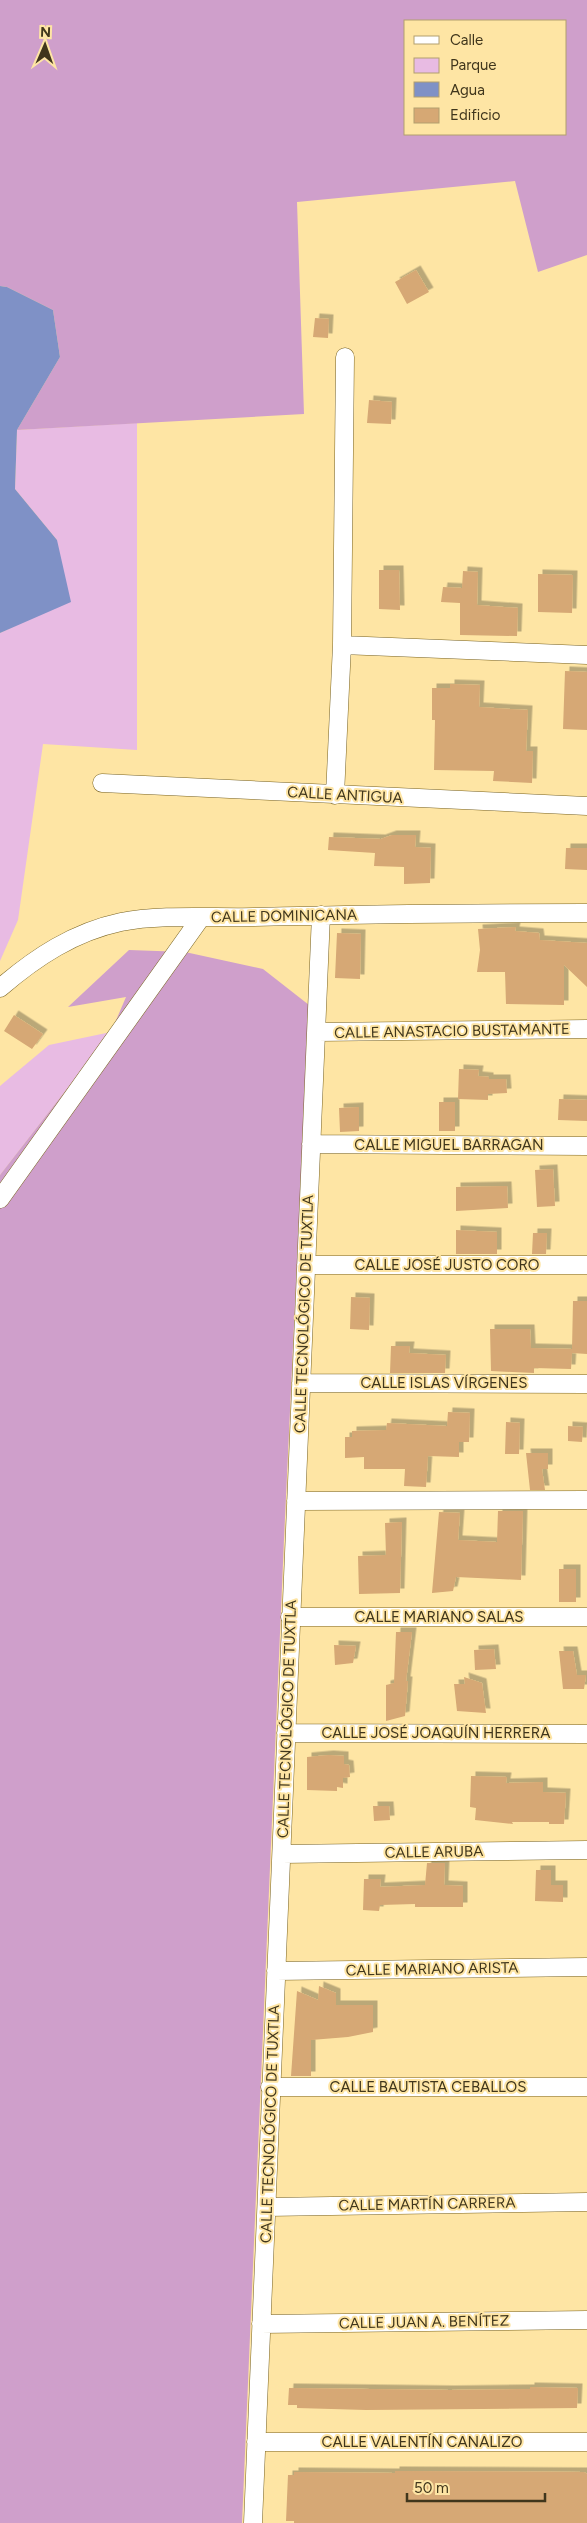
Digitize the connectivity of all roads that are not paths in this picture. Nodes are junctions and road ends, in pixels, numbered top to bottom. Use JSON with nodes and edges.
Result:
{"nodes":[{"id":1,"x":346,"y":357,"type":"dead end"},
{"id":2,"x":342,"y":645,"type":"junction"},
{"id":3,"x":587,"y":655,"type":"edge"},
{"id":4,"x":102,"y":783,"type":"dead end"},
{"id":5,"x":335,"y":795,"type":"junction"},
{"id":6,"x":587,"y":806,"type":"edge"},
{"id":7,"x":587,"y":912,"type":"edge"},
{"id":8,"x":321,"y":915,"type":"junction"},
{"id":9,"x":200,"y":918,"type":"junction"},
{"id":10,"x":0,"y":988,"type":"edge"},
{"id":11,"x":587,"y":1029,"type":"edge"},
{"id":12,"x":318,"y":1032,"type":"junction"},
{"id":13,"x":311,"y":1144,"type":"junction"},
{"id":14,"x":587,"y":1146,"type":"edge"},
{"id":15,"x":0,"y":1199,"type":"edge"},
{"id":16,"x":306,"y":1265,"type":"junction"},
{"id":17,"x":587,"y":1266,"type":"edge"},
{"id":18,"x":301,"y":1383,"type":"junction"},
{"id":19,"x":587,"y":1384,"type":"edge"},
{"id":20,"x":587,"y":1500,"type":"edge"},
{"id":21,"x":296,"y":1501,"type":"junction"},
{"id":22,"x":290,"y":1617,"type":"junction"},
{"id":23,"x":587,"y":1617,"type":"edge"},
{"id":24,"x":286,"y":1733,"type":"junction"},
{"id":25,"x":587,"y":1734,"type":"edge"},
{"id":26,"x":587,"y":1850,"type":"edge"},
{"id":27,"x":282,"y":1854,"type":"junction"},
{"id":28,"x":587,"y":1967,"type":"edge"},
{"id":29,"x":276,"y":1971,"type":"junction"},
{"id":30,"x":270,"y":2087,"type":"junction"},
{"id":31,"x":587,"y":2087,"type":"edge"},
{"id":32,"x":587,"y":2202,"type":"edge"},
{"id":33,"x":267,"y":2207,"type":"junction"},
{"id":34,"x":587,"y":2320,"type":"edge"},
{"id":35,"x":261,"y":2324,"type":"junction"},
{"id":36,"x":256,"y":2442,"type":"junction"},
{"id":37,"x":587,"y":2442,"type":"edge"},
{"id":38,"x":252,"y":2523,"type":"edge"}],
"edges":[{"from":1,"to":2,"type":"street"},
{"from":2,"to":3,"type":"street"},
{"from":2,"to":5,"type":"street"},
{"from":4,"to":5,"type":"street","name":"CALLE ANTIGUA"},
{"from":5,"to":6,"type":"street","name":"CALLE ANTIGUA"},
{"from":7,"to":8,"type":"street","name":"CALLE DOMINICANA"},
{"from":8,"to":9,"type":"street","name":"CALLE DOMINICANA"},
{"from":8,"to":12,"type":"street","name":"CALLE TECNOLÓGICO DE TUXTLA"},
{"from":9,"to":10,"type":"street","name":"CALLE DOMINICANA"},
{"from":9,"to":15,"type":"street"},
{"from":11,"to":12,"type":"street","name":"CALLE ANASTACIO BUSTAMANTE"},
{"from":12,"to":13,"type":"street","name":"CALLE TECNOLÓGICO DE TUXTLA"},
{"from":13,"to":14,"type":"street","name":"CALLE MIGUEL BARRAGAN"},
{"from":13,"to":16,"type":"street","name":"CALLE TECNOLÓGICO DE TUXTLA"},
{"from":16,"to":17,"type":"street","name":"CALLE JOSÉ JUSTO CORO"},
{"from":16,"to":18,"type":"street","name":"CALLE TECNOLÓGICO DE TUXTLA"},
{"from":18,"to":19,"type":"street","name":"CALLE ISLAS VÍRGENES"},
{"from":18,"to":21,"type":"street","name":"CALLE TECNOLÓGICO DE TUXTLA"},
{"from":20,"to":21,"type":"street"},
{"from":21,"to":22,"type":"street","name":"CALLE TECNOLÓGICO DE TUXTLA"},
{"from":22,"to":23,"type":"street","name":"CALLE MARIANO SALAS"},
{"from":22,"to":24,"type":"street","name":"CALLE TECNOLÓGICO DE TUXTLA"},
{"from":24,"to":25,"type":"street","name":"CALLE JOSÉ JOAQUÍN HERRERA"},
{"from":24,"to":27,"type":"street","name":"CALLE TECNOLÓGICO DE TUXTLA"},
{"from":26,"to":27,"type":"street","name":"CALLE ARUBA"},
{"from":27,"to":29,"type":"street","name":"CALLE TECNOLÓGICO DE TUXTLA"},
{"from":28,"to":29,"type":"street","name":"CALLE MARIANO ARISTA"},
{"from":29,"to":30,"type":"street","name":"CALLE TECNOLÓGICO DE TUXTLA"},
{"from":30,"to":31,"type":"street","name":"CALLE BAUTISTA CEBALLOS"},
{"from":30,"to":33,"type":"street","name":"CALLE TECNOLÓGICO DE TUXTLA"},
{"from":32,"to":33,"type":"street","name":"CALLE MARTÍN CARRERA"},
{"from":33,"to":35,"type":"street","name":"CALLE TECNOLÓGICO DE TUXTLA"},
{"from":34,"to":35,"type":"street","name":"CALLE JUAN A. BENÍTEZ"},
{"from":35,"to":36,"type":"street","name":"CALLE TECNOLÓGICO DE TUXTLA"},
{"from":36,"to":37,"type":"street","name":"CALLE VALENTÍN CANALIZO"},
{"from":36,"to":38,"type":"street","name":"CALLE TECNOLÓGICO DE TUXTLA"}]}
